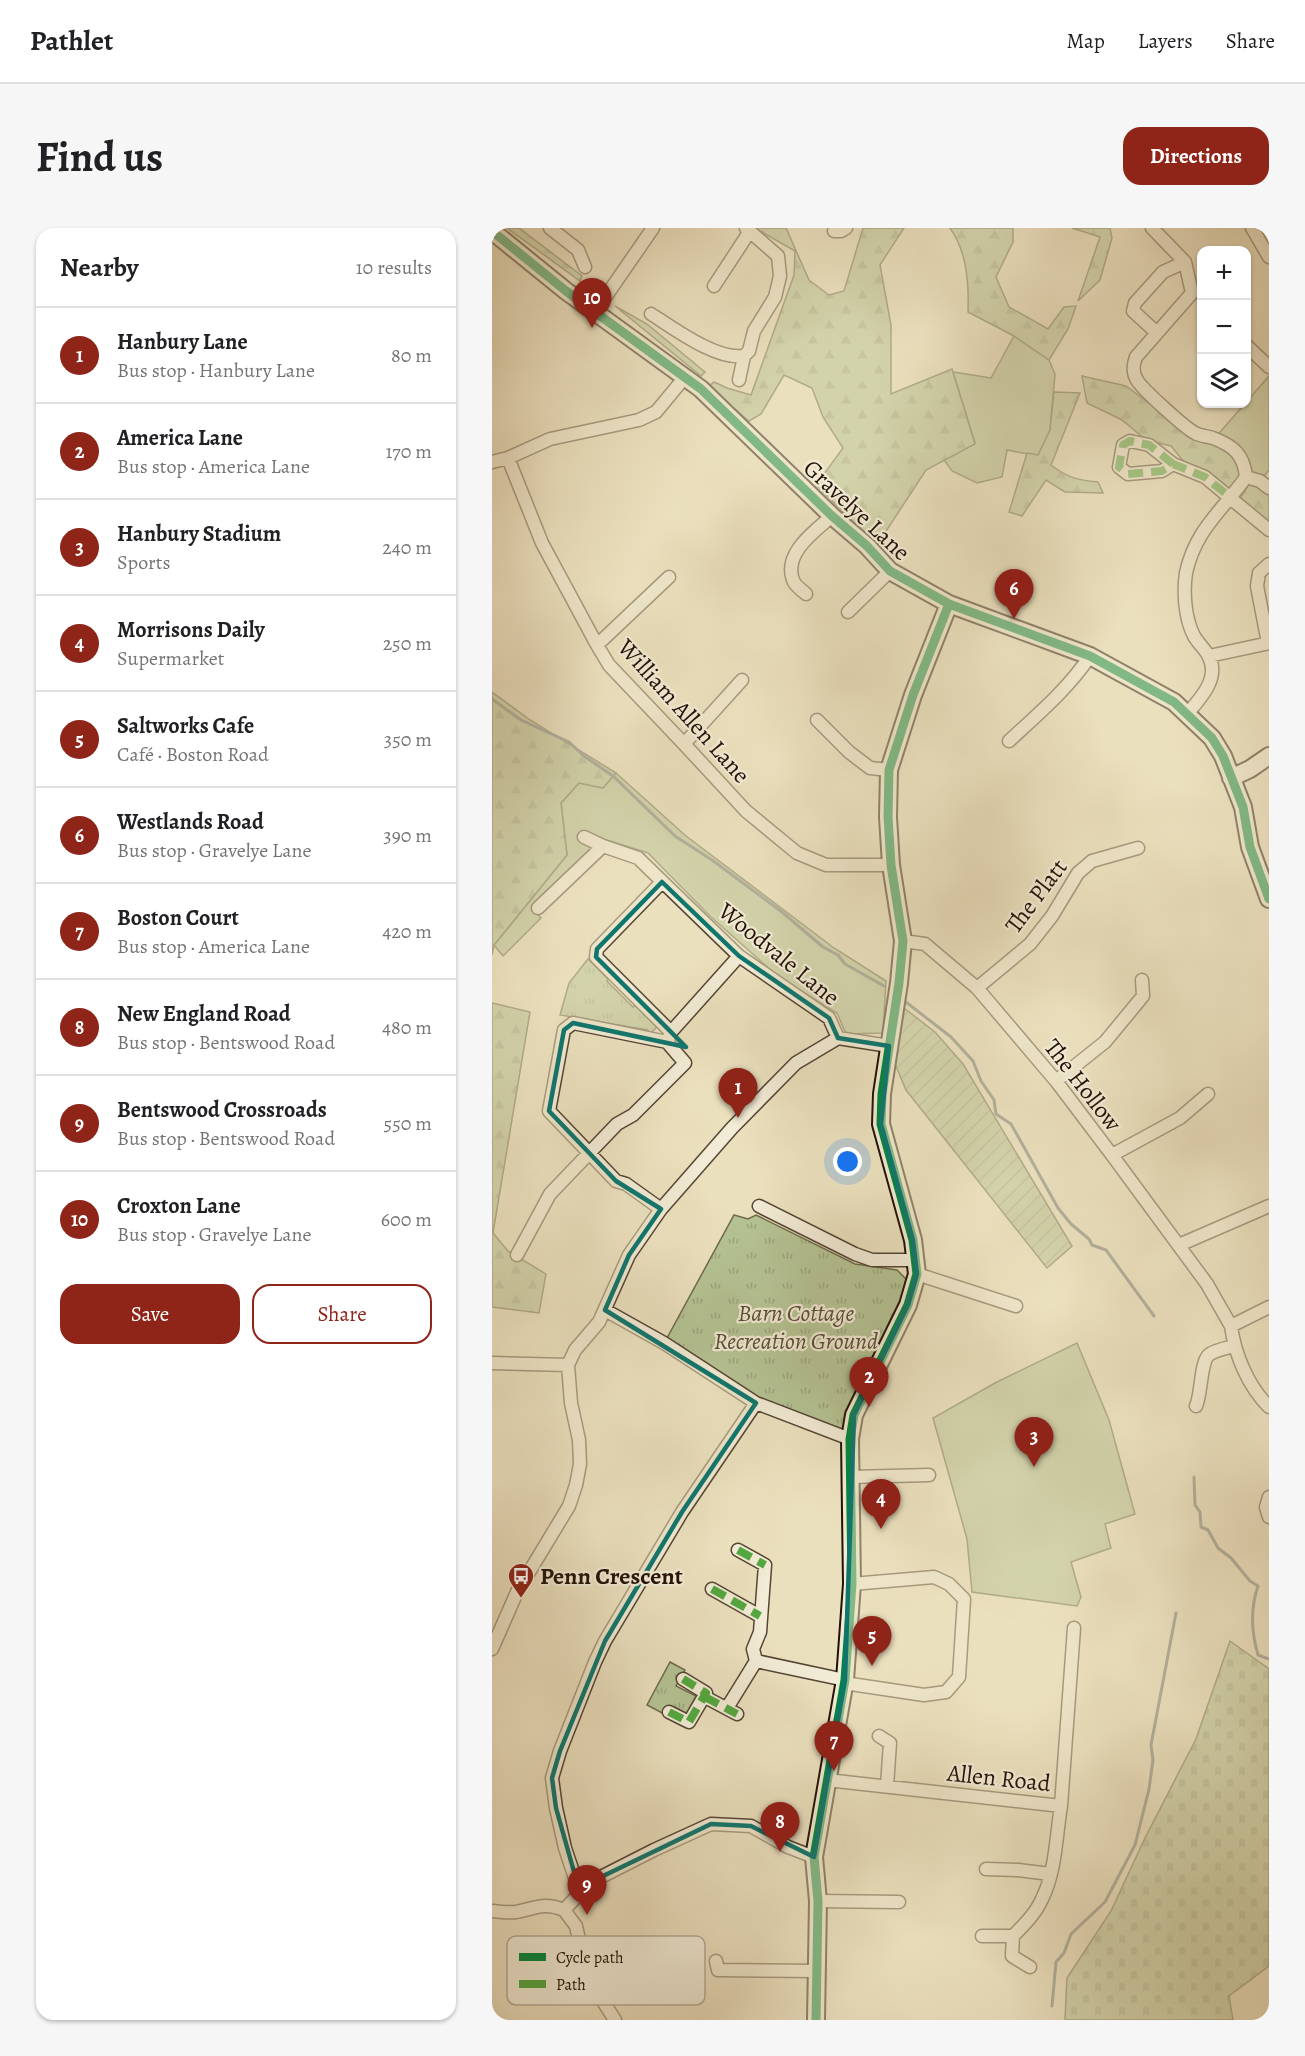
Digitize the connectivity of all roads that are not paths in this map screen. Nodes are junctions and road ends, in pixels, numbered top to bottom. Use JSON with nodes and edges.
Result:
{"nodes":[{"id":1,"x":549,"y":228,"type":"edge"},
{"id":2,"x":653,"y":228,"type":"edge"},
{"id":3,"x":1152,"y":228,"type":"edge"},
{"id":4,"x":1252,"y":228,"type":"edge"},
{"id":5,"x":748,"y":230,"type":"edge"},
{"id":6,"x":492,"y":231,"type":"edge"},
{"id":7,"x":1269,"y":256,"type":"edge"},
{"id":8,"x":1185,"y":262,"type":"junction"},
{"id":9,"x":585,"y":267,"type":"dead end"},
{"id":10,"x":714,"y":286,"type":"dead end"},
{"id":11,"x":1192,"y":293,"type":"junction"},
{"id":12,"x":1200,"y":300,"type":"edge"},
{"id":13,"x":595,"y":312,"type":"junction"},
{"id":14,"x":651,"y":314,"type":"dead end"},
{"id":15,"x":1157,"y":333,"type":"junction"},
{"id":16,"x":1251,"y":351,"type":"edge"},
{"id":17,"x":744,"y":356,"type":"junction"},
{"id":18,"x":1268,"y":371,"type":"edge"},
{"id":19,"x":685,"y":377,"type":"junction"},
{"id":20,"x":739,"y":380,"type":"dead end"},
{"id":21,"x":508,"y":458,"type":"junction"},
{"id":22,"x":492,"y":462,"type":"edge"},
{"id":23,"x":1173,"y":464,"type":"dead end"},
{"id":24,"x":1246,"y":477,"type":"junction"},
{"id":25,"x":1269,"y":488,"type":"edge"},
{"id":26,"x":1230,"y":497,"type":"junction"},
{"id":27,"x":832,"y":516,"type":"junction"},
{"id":28,"x":1269,"y":530,"type":"edge"},
{"id":29,"x":1269,"y":564,"type":"edge"},
{"id":30,"x":890,"y":571,"type":"junction"},
{"id":31,"x":669,"y":577,"type":"dead end"},
{"id":32,"x":806,"y":594,"type":"dead end"},
{"id":33,"x":949,"y":604,"type":"junction"},
{"id":34,"x":848,"y":612,"type":"dead end"},
{"id":35,"x":1269,"y":643,"type":"edge"},
{"id":36,"x":597,"y":645,"type":"junction"},
{"id":37,"x":1090,"y":656,"type":"junction"},
{"id":38,"x":1209,"y":656,"type":"junction"},
{"id":39,"x":742,"y":680,"type":"dead end"},
{"id":40,"x":1186,"y":714,"type":"junction"},
{"id":41,"x":817,"y":720,"type":"dead end"},
{"id":42,"x":1009,"y":741,"type":"dead end"},
{"id":43,"x":684,"y":744,"type":"junction"},
{"id":44,"x":1269,"y":756,"type":"edge"},
{"id":45,"x":889,"y":770,"type":"junction"},
{"id":46,"x":1231,"y":778,"type":"junction"},
{"id":47,"x":584,"y":837,"type":"dead end"},
{"id":48,"x":603,"y":846,"type":"junction"},
{"id":49,"x":1138,"y":848,"type":"dead end"},
{"id":50,"x":891,"y":865,"type":"junction"},
{"id":51,"x":662,"y":882,"type":"junction"},
{"id":52,"x":1269,"y":899,"type":"edge"},
{"id":53,"x":538,"y":908,"type":"dead end"},
{"id":54,"x":903,"y":941,"type":"junction"},
{"id":55,"x":739,"y":956,"type":"junction"},
{"id":56,"x":1142,"y":980,"type":"dead end"},
{"id":57,"x":977,"y":988,"type":"junction"},
{"id":58,"x":669,"y":1037,"type":"junction"},
{"id":59,"x":838,"y":1038,"type":"junction"},
{"id":60,"x":889,"y":1046,"type":"junction"},
{"id":61,"x":1056,"y":1081,"type":"junction"},
{"id":62,"x":1208,"y":1094,"type":"dead end"},
{"id":63,"x":590,"y":1154,"type":"junction"},
{"id":64,"x":1112,"y":1155,"type":"junction"},
{"id":65,"x":759,"y":1206,"type":"dead end"},
{"id":66,"x":1269,"y":1206,"type":"edge"},
{"id":67,"x":661,"y":1209,"type":"junction"},
{"id":68,"x":1179,"y":1245,"type":"junction"},
{"id":69,"x":518,"y":1255,"type":"dead end"},
{"id":70,"x":916,"y":1267,"type":"junction"},
{"id":71,"x":1016,"y":1306,"type":"dead end"},
{"id":72,"x":1269,"y":1307,"type":"edge"},
{"id":73,"x":604,"y":1310,"type":"junction"},
{"id":74,"x":1231,"y":1326,"type":"junction"},
{"id":75,"x":1234,"y":1346,"type":"junction"},
{"id":76,"x":492,"y":1363,"type":"edge"},
{"id":77,"x":568,"y":1365,"type":"junction"},
{"id":78,"x":756,"y":1403,"type":"junction"},
{"id":79,"x":1196,"y":1406,"type":"dead end"},
{"id":80,"x":1269,"y":1407,"type":"edge"},
{"id":81,"x":850,"y":1439,"type":"junction"},
{"id":82,"x":929,"y":1475,"type":"dead end"},
{"id":83,"x":850,"y":1477,"type":"junction"},
{"id":84,"x":1269,"y":1497,"type":"edge"},
{"id":85,"x":1269,"y":1517,"type":"edge"},
{"id":86,"x":738,"y":1550,"type":"dead end"},
{"id":87,"x":852,"y":1584,"type":"junction"},
{"id":88,"x":711,"y":1589,"type":"dead end"},
{"id":89,"x":760,"y":1616,"type":"junction"},
{"id":90,"x":1074,"y":1628,"type":"dead end"},
{"id":91,"x":492,"y":1649,"type":"edge"},
{"id":92,"x":756,"y":1661,"type":"junction"},
{"id":93,"x":683,"y":1679,"type":"dead end"},
{"id":94,"x":844,"y":1682,"type":"junction"},
{"id":95,"x":705,"y":1696,"type":"junction"},
{"id":96,"x":669,"y":1712,"type":"dead end"},
{"id":97,"x":879,"y":1737,"type":"dead end"},
{"id":98,"x":827,"y":1780,"type":"junction"},
{"id":99,"x":887,"y":1786,"type":"junction"},
{"id":100,"x":1061,"y":1806,"type":"junction"},
{"id":101,"x":814,"y":1857,"type":"junction"},
{"id":102,"x":986,"y":1869,"type":"dead end"},
{"id":103,"x":1050,"y":1874,"type":"junction"},
{"id":104,"x":580,"y":1893,"type":"junction"},
{"id":105,"x":819,"y":1901,"type":"junction"},
{"id":106,"x":899,"y":1902,"type":"dead end"},
{"id":107,"x":564,"y":1910,"type":"junction"},
{"id":108,"x":492,"y":1911,"type":"edge"},
{"id":109,"x":578,"y":1936,"type":"edge"},
{"id":110,"x":982,"y":1936,"type":"dead end"},
{"id":111,"x":1014,"y":1936,"type":"junction"},
{"id":112,"x":1030,"y":1967,"type":"dead end"},
{"id":113,"x":715,"y":1969,"type":"dead end"},
{"id":114,"x":817,"y":1971,"type":"junction"},
{"id":115,"x":605,"y":2005,"type":"edge"},
{"id":116,"x":615,"y":2020,"type":"edge"},
{"id":117,"x":816,"y":2020,"type":"edge"}],
"edges":[{"from":1,"to":9,"type":"street"},
{"from":2,"to":13,"type":"street"},
{"from":3,"to":8,"type":"street"},
{"from":4,"to":7,"type":"street"},
{"from":5,"to":10,"type":"street"},
{"from":5,"to":17,"type":"street"},
{"from":6,"to":13,"type":"street","name":"Gravelye Lane"},
{"from":8,"to":11,"type":"street"},
{"from":8,"to":15,"type":"street"},
{"from":11,"to":12,"type":"street"},
{"from":11,"to":15,"type":"street"},
{"from":13,"to":19,"type":"street","name":"Gravelye Lane"},
{"from":14,"to":17,"type":"street"},
{"from":15,"to":24,"type":"street"},
{"from":16,"to":18,"type":"street"},
{"from":17,"to":20,"type":"street"},
{"from":19,"to":21,"type":"street"},
{"from":19,"to":27,"type":"street","name":"Gravelye Lane"},
{"from":21,"to":22,"type":"street"},
{"from":21,"to":36,"type":"street","name":"William Allen Lane"},
{"from":23,"to":26,"type":"street"},
{"from":24,"to":25,"type":"street"},
{"from":24,"to":26,"type":"street"},
{"from":26,"to":28,"type":"street"},
{"from":26,"to":38,"type":"street"},
{"from":27,"to":30,"type":"street","name":"Gravelye Lane"},
{"from":27,"to":32,"type":"street"},
{"from":29,"to":35,"type":"street"},
{"from":30,"to":33,"type":"street","name":"Gravelye Lane"},
{"from":30,"to":34,"type":"street"},
{"from":31,"to":36,"type":"street"},
{"from":33,"to":37,"type":"street","name":"Gravelye Lane"},
{"from":33,"to":45,"type":"street"},
{"from":35,"to":38,"type":"street"},
{"from":36,"to":43,"type":"street","name":"William Allen Lane"},
{"from":37,"to":40,"type":"street","name":"Gravelye Lane"},
{"from":37,"to":42,"type":"street"},
{"from":38,"to":40,"type":"street"},
{"from":39,"to":43,"type":"street"},
{"from":40,"to":46,"type":"street","name":"Gravelye Lane"},
{"from":41,"to":45,"type":"street"},
{"from":43,"to":50,"type":"street","name":"William Allen Lane"},
{"from":44,"to":46,"type":"street"},
{"from":45,"to":50,"type":"street"},
{"from":46,"to":52,"type":"street","name":"Gravelye Lane"},
{"from":47,"to":48,"type":"street","name":"Woodvale Lane"},
{"from":48,"to":51,"type":"street","name":"Woodvale Lane"},
{"from":48,"to":53,"type":"street"},
{"from":49,"to":57,"type":"street","name":"The Platt"},
{"from":50,"to":54,"type":"street"},
{"from":51,"to":55,"type":"street","name":"Woodvale Lane"},
{"from":51,"to":58,"type":"street"},
{"from":54,"to":57,"type":"street","name":"The Hollow"},
{"from":54,"to":60,"type":"street"},
{"from":55,"to":58,"type":"street"},
{"from":55,"to":59,"type":"street","name":"Woodvale Lane"},
{"from":56,"to":61,"type":"street"},
{"from":57,"to":61,"type":"street","name":"The Hollow"},
{"from":58,"to":63,"type":"street"},
{"from":58,"to":63,"type":"street"},
{"from":59,"to":60,"type":"street"},
{"from":59,"to":67,"type":"street"},
{"from":60,"to":70,"type":"street"},
{"from":61,"to":64,"type":"street","name":"The Hollow"},
{"from":62,"to":64,"type":"street"},
{"from":63,"to":67,"type":"street"},
{"from":63,"to":69,"type":"street"},
{"from":64,"to":68,"type":"street","name":"The Hollow"},
{"from":65,"to":70,"type":"street"},
{"from":66,"to":68,"type":"street"},
{"from":67,"to":73,"type":"street"},
{"from":68,"to":74,"type":"street","name":"The Hollow"},
{"from":70,"to":71,"type":"street"},
{"from":70,"to":81,"type":"street"},
{"from":72,"to":74,"type":"street"},
{"from":73,"to":77,"type":"street"},
{"from":73,"to":78,"type":"street"},
{"from":74,"to":75,"type":"street"},
{"from":75,"to":79,"type":"street"},
{"from":75,"to":80,"type":"street"},
{"from":76,"to":77,"type":"street"},
{"from":77,"to":91,"type":"street"},
{"from":78,"to":81,"type":"street"},
{"from":78,"to":104,"type":"street"},
{"from":81,"to":83,"type":"street"},
{"from":82,"to":83,"type":"street"},
{"from":83,"to":87,"type":"street"},
{"from":84,"to":85,"type":"street"},
{"from":86,"to":89,"type":"street"},
{"from":87,"to":94,"type":"street"},
{"from":87,"to":94,"type":"street"},
{"from":88,"to":89,"type":"street"},
{"from":89,"to":92,"type":"street"},
{"from":90,"to":100,"type":"street","name":"Allen Road"},
{"from":92,"to":94,"type":"street"},
{"from":92,"to":95,"type":"street"},
{"from":93,"to":95,"type":"street"},
{"from":94,"to":98,"type":"street"},
{"from":95,"to":96,"type":"street"},
{"from":97,"to":99,"type":"street"},
{"from":98,"to":99,"type":"street","name":"Allen Road"},
{"from":98,"to":101,"type":"street"},
{"from":99,"to":100,"type":"street","name":"Allen Road"},
{"from":100,"to":103,"type":"street"},
{"from":101,"to":104,"type":"street"},
{"from":101,"to":105,"type":"street"},
{"from":102,"to":103,"type":"street"},
{"from":103,"to":111,"type":"street"},
{"from":104,"to":107,"type":"street"},
{"from":105,"to":106,"type":"street"},
{"from":105,"to":114,"type":"street"},
{"from":107,"to":108,"type":"street"},
{"from":107,"to":109,"type":"street"},
{"from":110,"to":111,"type":"street"},
{"from":111,"to":112,"type":"street"},
{"from":113,"to":114,"type":"street"},
{"from":114,"to":117,"type":"street"},
{"from":115,"to":116,"type":"street"}]}
